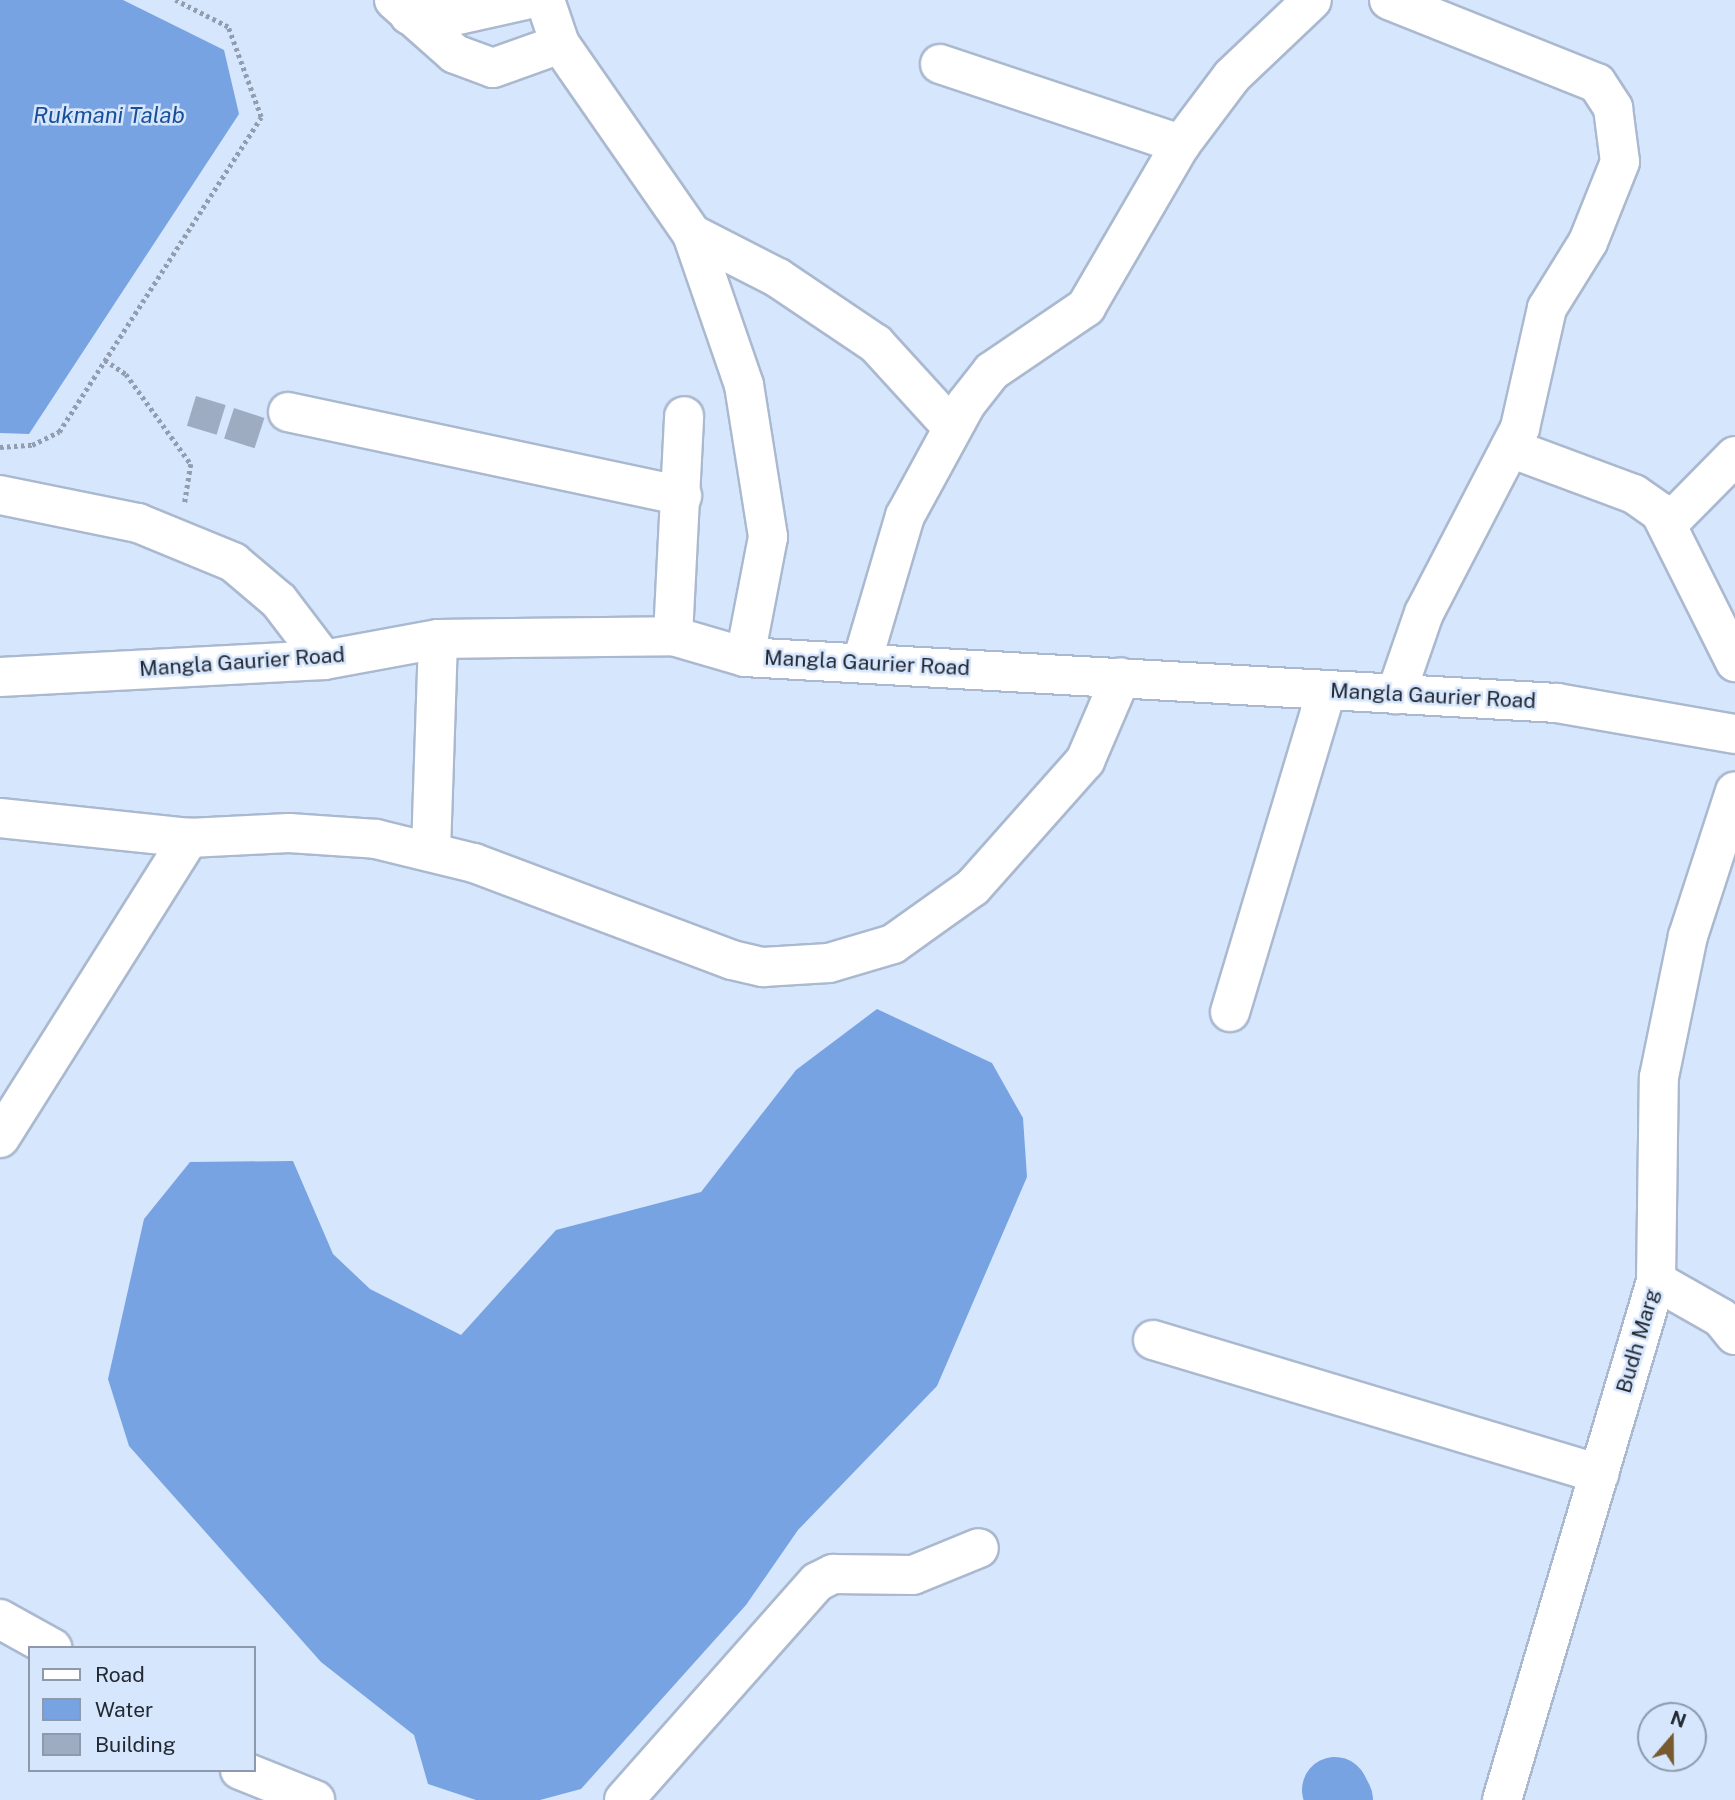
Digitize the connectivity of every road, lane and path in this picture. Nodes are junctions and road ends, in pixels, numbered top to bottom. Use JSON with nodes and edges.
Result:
{"nodes":[{"id":1,"x":175,"y":0,"type":"edge"},
{"id":2,"x":525,"y":0,"type":"edge"},
{"id":3,"x":545,"y":0,"type":"edge"},
{"id":4,"x":1312,"y":0,"type":"edge"},
{"id":5,"x":1389,"y":0,"type":"edge"},
{"id":6,"x":402,"y":7,"type":"edge"},
{"id":7,"x":560,"y":44,"type":"junction"},
{"id":8,"x":940,"y":64,"type":"dead end"},
{"id":9,"x":1181,"y":144,"type":"junction"},
{"id":10,"x":692,"y":234,"type":"junction"},
{"id":11,"x":104,"y":360,"type":"junction"},
{"id":12,"x":288,"y":412,"type":"dead end"},
{"id":13,"x":684,"y":416,"type":"dead end"},
{"id":14,"x":951,"y":426,"type":"junction"},
{"id":15,"x":0,"y":447,"type":"edge"},
{"id":16,"x":1510,"y":448,"type":"junction"},
{"id":17,"x":1735,"y":456,"type":"edge"},
{"id":18,"x":0,"y":495,"type":"edge"},
{"id":19,"x":682,"y":496,"type":"junction"},
{"id":20,"x":1667,"y":525,"type":"junction"},
{"id":21,"x":179,"y":539,"type":"junction"},
{"id":22,"x":673,"y":636,"type":"junction"},
{"id":23,"x":438,"y":639,"type":"junction"},
{"id":24,"x":745,"y":657,"type":"junction"},
{"id":25,"x":324,"y":660,"type":"junction"},
{"id":26,"x":862,"y":662,"type":"junction"},
{"id":27,"x":1735,"y":662,"type":"edge"},
{"id":28,"x":0,"y":677,"type":"edge"},
{"id":29,"x":1121,"y":677,"type":"junction"},
{"id":30,"x":1326,"y":691,"type":"junction"},
{"id":31,"x":1396,"y":694,"type":"junction"},
{"id":32,"x":1735,"y":734,"type":"edge"},
{"id":33,"x":1735,"y":791,"type":"edge"},
{"id":34,"x":0,"y":818,"type":"edge"},
{"id":35,"x":188,"y":838,"type":"junction"},
{"id":36,"x":431,"y":851,"type":"junction"},
{"id":37,"x":1230,"y":1012,"type":"dead end"},
{"id":38,"x":0,"y":1138,"type":"edge"},
{"id":39,"x":1656,"y":1281,"type":"junction"},
{"id":40,"x":1735,"y":1335,"type":"edge"},
{"id":41,"x":1153,"y":1340,"type":"dead end"},
{"id":42,"x":1599,"y":1474,"type":"junction"},
{"id":43,"x":979,"y":1548,"type":"dead end"},
{"id":44,"x":0,"y":1619,"type":"edge"},
{"id":45,"x":48,"y":1646,"type":"edge"},
{"id":46,"x":245,"y":1772,"type":"edge"},
{"id":47,"x":314,"y":1800,"type":"edge"},
{"id":48,"x":624,"y":1800,"type":"edge"},
{"id":49,"x":1502,"y":1800,"type":"edge"}],
"edges":[{"from":1,"to":11,"type":"path"},
{"from":2,"to":6,"type":"street"},
{"from":3,"to":7,"type":"street"},
{"from":4,"to":9,"type":"street"},
{"from":5,"to":16,"type":"street"},
{"from":6,"to":7,"type":"street"},
{"from":7,"to":10,"type":"street"},
{"from":8,"to":9,"type":"street"},
{"from":9,"to":14,"type":"street"},
{"from":10,"to":14,"type":"street"},
{"from":10,"to":24,"type":"street"},
{"from":11,"to":15,"type":"path"},
{"from":11,"to":21,"type":"path"},
{"from":12,"to":19,"type":"street"},
{"from":13,"to":19,"type":"street"},
{"from":14,"to":26,"type":"street"},
{"from":16,"to":20,"type":"street"},
{"from":16,"to":31,"type":"street"},
{"from":17,"to":20,"type":"street"},
{"from":18,"to":21,"type":"street"},
{"from":19,"to":22,"type":"street"},
{"from":20,"to":27,"type":"street"},
{"from":21,"to":25,"type":"street"},
{"from":22,"to":23,"type":"street","name":"Mangla Gaurier Road"},
{"from":22,"to":24,"type":"street","name":"Mangla Gaurier Road"},
{"from":23,"to":25,"type":"street","name":"Mangla Gaurier Road"},
{"from":23,"to":36,"type":"street"},
{"from":24,"to":26,"type":"street","name":"Mangla Gaurier Road"},
{"from":25,"to":28,"type":"street","name":"Mangla Gaurier Road"},
{"from":26,"to":29,"type":"street","name":"Mangla Gaurier Road"},
{"from":29,"to":30,"type":"street","name":"Mangla Gaurier Road"},
{"from":29,"to":36,"type":"street"},
{"from":30,"to":31,"type":"street","name":"Mangla Gaurier Road"},
{"from":30,"to":37,"type":"street"},
{"from":31,"to":32,"type":"street","name":"Mangla Gaurier Road"},
{"from":33,"to":39,"type":"street","name":"Budh Marg"},
{"from":34,"to":35,"type":"street"},
{"from":35,"to":36,"type":"street"},
{"from":35,"to":38,"type":"street"},
{"from":39,"to":40,"type":"street"},
{"from":39,"to":42,"type":"street","name":"Budh Marg"},
{"from":41,"to":42,"type":"street"},
{"from":42,"to":49,"type":"street","name":"Budh Marg"},
{"from":43,"to":48,"type":"street"},
{"from":44,"to":45,"type":"street"},
{"from":46,"to":47,"type":"street"}]}
